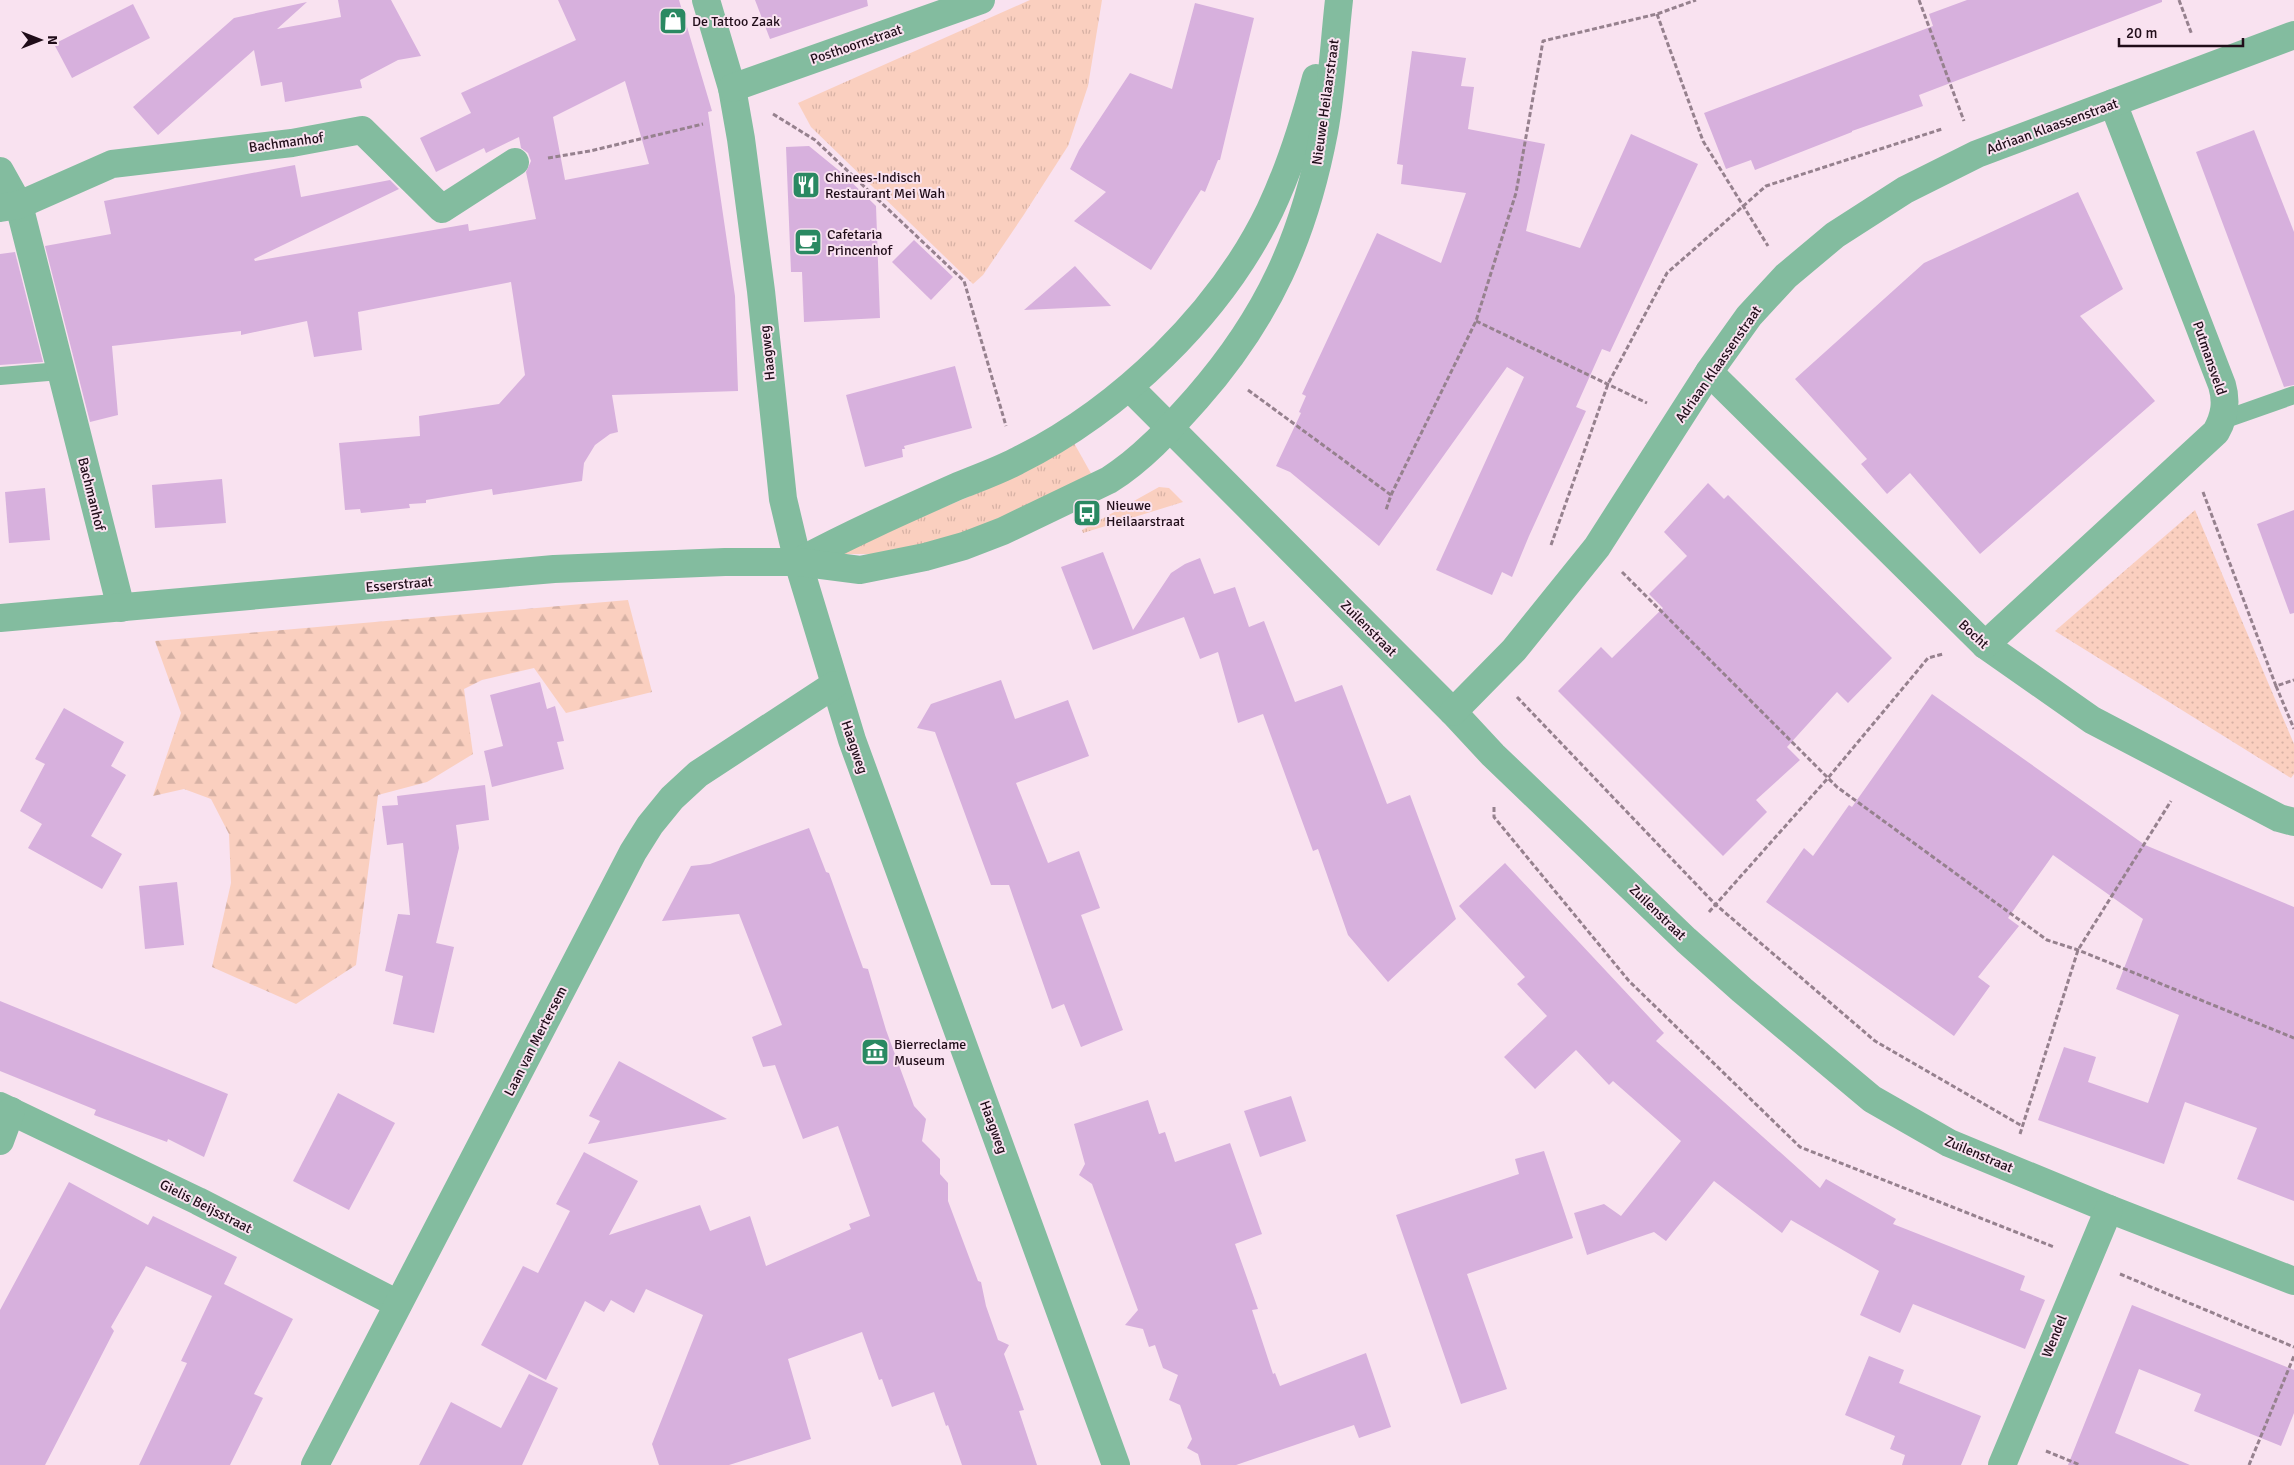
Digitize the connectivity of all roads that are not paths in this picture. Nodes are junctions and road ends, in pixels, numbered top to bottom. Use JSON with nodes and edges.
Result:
{"nodes":[{"id":1,"x":706,"y":0,"type":"edge"},
{"id":2,"x":981,"y":0,"type":"edge"},
{"id":3,"x":1335,"y":0,"type":"edge"},
{"id":4,"x":1339,"y":0,"type":"edge"},
{"id":5,"x":2294,"y":35,"type":"edge"},
{"id":6,"x":732,"y":88,"type":"junction"},
{"id":7,"x":2113,"y":103,"type":"junction"},
{"id":8,"x":515,"y":162,"type":"road end"},
{"id":9,"x":0,"y":171,"type":"edge"},
{"id":10,"x":10,"y":207,"type":"edge"},
{"id":11,"x":60,"y":370,"type":"junction"},
{"id":12,"x":1709,"y":372,"type":"junction"},
{"id":13,"x":0,"y":376,"type":"edge"},
{"id":14,"x":1130,"y":388,"type":"junction"},
{"id":15,"x":2294,"y":395,"type":"edge"},
{"id":16,"x":2223,"y":420,"type":"junction"},
{"id":17,"x":1170,"y":428,"type":"junction"},
{"id":18,"x":798,"y":562,"type":"junction"},
{"id":19,"x":121,"y":608,"type":"junction"},
{"id":20,"x":0,"y":618,"type":"edge"},
{"id":21,"x":1985,"y":645,"type":"junction"},
{"id":22,"x":834,"y":685,"type":"junction"},
{"id":23,"x":1453,"y":712,"type":"junction"},
{"id":24,"x":2294,"y":822,"type":"edge"},
{"id":25,"x":5,"y":1109,"type":"edge"},
{"id":26,"x":0,"y":1141,"type":"edge"},
{"id":27,"x":2108,"y":1209,"type":"junction"},
{"id":28,"x":2294,"y":1282,"type":"edge"},
{"id":29,"x":398,"y":1304,"type":"junction"},
{"id":30,"x":315,"y":1465,"type":"edge"},
{"id":31,"x":1116,"y":1465,"type":"edge"},
{"id":32,"x":2002,"y":1465,"type":"edge"}],
"edges":[{"from":1,"to":6,"type":"street","name":"Haagweg"},
{"from":2,"to":6,"type":"street","name":"Posthoornstraat"},
{"from":3,"to":14,"type":"street","name":"Nieuwe Heilaarstraat"},
{"from":4,"to":17,"type":"street","name":"Nieuwe Heilaarstraat"},
{"from":5,"to":7,"type":"street","name":"Adriaan Klaassenstraat"},
{"from":6,"to":18,"type":"street","name":"Haagweg"},
{"from":7,"to":12,"type":"street","name":"Adriaan Klaassenstraat"},
{"from":7,"to":16,"type":"street","name":"Putmansveld"},
{"from":8,"to":10,"type":"street","name":"Bachmanhof"},
{"from":9,"to":10,"type":"street","name":"Bachmanhof"},
{"from":10,"to":11,"type":"street","name":"Bachmanhof"},
{"from":11,"to":13,"type":"lane"},
{"from":11,"to":19,"type":"street","name":"Bachmanhof"},
{"from":12,"to":21,"type":"street","name":"Bocht"},
{"from":12,"to":23,"type":"street","name":"Adriaan Klaassenstraat"},
{"from":14,"to":17,"type":"street","name":"Zuilenstraat"},
{"from":14,"to":18,"type":"street","name":"Nieuwe Heilaarstraat"},
{"from":15,"to":16,"type":"lane"},
{"from":16,"to":21,"type":"street"},
{"from":17,"to":18,"type":"street","name":"Nieuwe Heilaarstraat"},
{"from":17,"to":23,"type":"street","name":"Zuilenstraat"},
{"from":18,"to":19,"type":"street","name":"Esserstraat"},
{"from":18,"to":22,"type":"street","name":"Haagweg"},
{"from":19,"to":20,"type":"street","name":"Esserstraat"},
{"from":21,"to":24,"type":"street","name":"Bocht"},
{"from":22,"to":29,"type":"street","name":"Laan van Mertersem"},
{"from":22,"to":31,"type":"street","name":"Haagweg"},
{"from":23,"to":27,"type":"street","name":"Zuilenstraat"},
{"from":25,"to":26,"type":"street","name":"Gielis Beijsstraat"},
{"from":25,"to":29,"type":"street","name":"Gielis Beijsstraat"},
{"from":27,"to":28,"type":"street","name":"Zuilenstraat"},
{"from":27,"to":32,"type":"street","name":"Wendel"},
{"from":29,"to":30,"type":"street","name":"Laan van Mertersem"}]}
